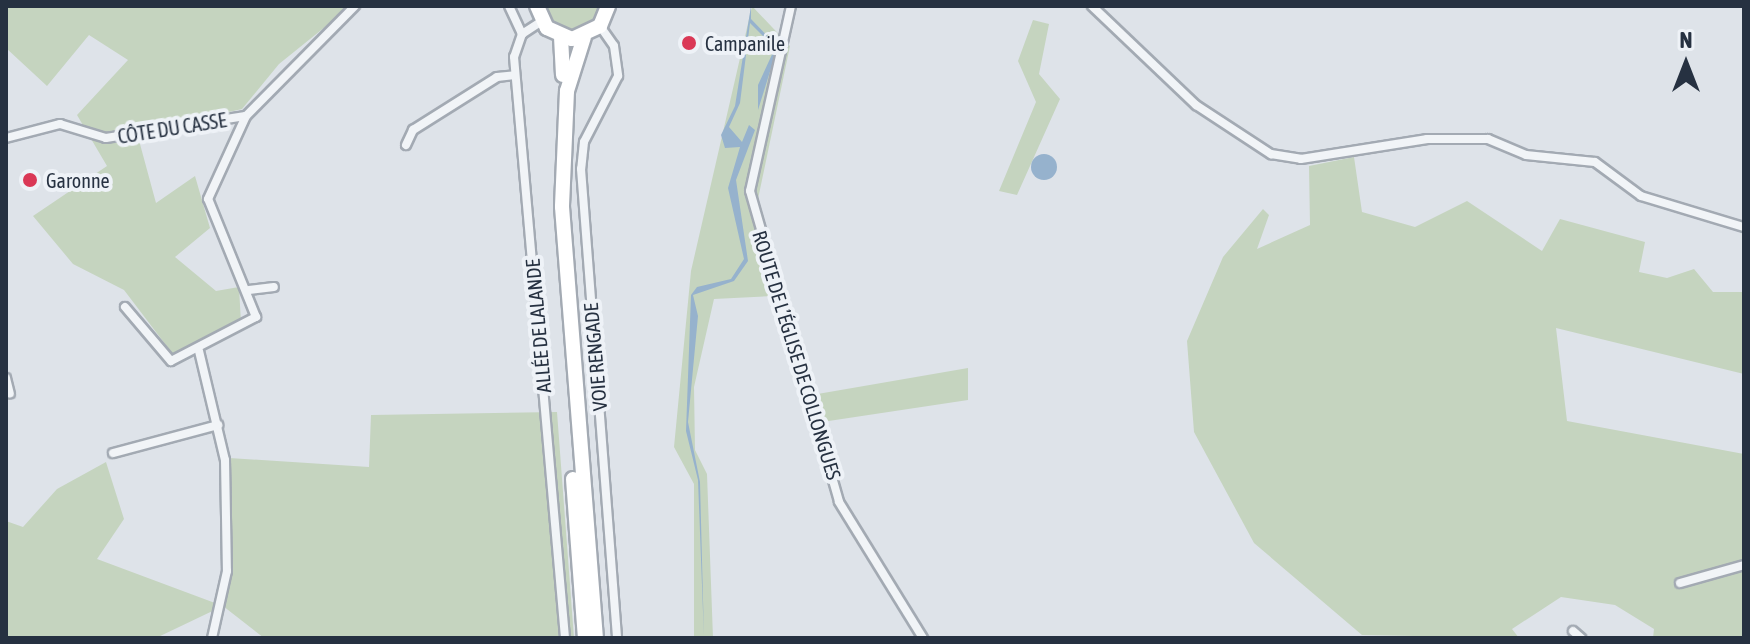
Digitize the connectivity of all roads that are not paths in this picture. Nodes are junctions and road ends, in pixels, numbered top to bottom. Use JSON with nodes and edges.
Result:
{"nodes":[{"id":1,"x":355,"y":6,"type":"edge"},
{"id":2,"x":509,"y":6,"type":"edge"},
{"id":3,"x":537,"y":6,"type":"edge"},
{"id":4,"x":791,"y":6,"type":"edge"},
{"id":5,"x":1092,"y":6,"type":"edge"},
{"id":6,"x":609,"y":8,"type":"edge"},
{"id":7,"x":542,"y":21,"type":"junction"},
{"id":8,"x":600,"y":26,"type":"junction"},
{"id":9,"x":522,"y":34,"type":"junction"},
{"id":10,"x":561,"y":37,"type":"junction"},
{"id":11,"x":584,"y":37,"type":"junction"},
{"id":12,"x":515,"y":75,"type":"junction"},
{"id":13,"x":246,"y":116,"type":"junction"},
{"id":14,"x":6,"y":138,"type":"edge"},
{"id":15,"x":406,"y":145,"type":"dead end"},
{"id":16,"x":1744,"y":227,"type":"edge"},
{"id":17,"x":274,"y":287,"type":"dead end"},
{"id":18,"x":249,"y":290,"type":"junction"},
{"id":19,"x":125,"y":307,"type":"dead end"},
{"id":20,"x":199,"y":351,"type":"junction"},
{"id":21,"x":6,"y":378,"type":"edge"},
{"id":22,"x":10,"y":394,"type":"dead end"},
{"id":23,"x":218,"y":425,"type":"junction"},
{"id":24,"x":113,"y":453,"type":"dead end"},
{"id":25,"x":1744,"y":565,"type":"edge"},
{"id":26,"x":1680,"y":583,"type":"dead end"},
{"id":27,"x":1573,"y":631,"type":"dead end"},
{"id":28,"x":212,"y":638,"type":"edge"},
{"id":29,"x":565,"y":638,"type":"edge"},
{"id":30,"x":585,"y":638,"type":"edge"},
{"id":31,"x":596,"y":638,"type":"edge"},
{"id":32,"x":617,"y":638,"type":"edge"},
{"id":33,"x":923,"y":638,"type":"edge"},
{"id":34,"x":1581,"y":638,"type":"edge"}],
"edges":[{"from":1,"to":13,"type":"street"},
{"from":2,"to":9,"type":"street"},
{"from":3,"to":7,"type":"main road"},
{"from":4,"to":33,"type":"street","name":"ROUTE DE L’ÉGLISE DE COLLONGUES"},
{"from":5,"to":16,"type":"street"},
{"from":6,"to":8,"type":"main road"},
{"from":7,"to":9,"type":"street"},
{"from":7,"to":10,"type":"main road"},
{"from":8,"to":11,"type":"main road"},
{"from":8,"to":32,"type":"street","name":"VOIE RENGADE"},
{"from":9,"to":12,"type":"street","name":"ALLÉE DE LALANDE"},
{"from":10,"to":11,"type":"main road"},
{"from":10,"to":30,"type":"main road"},
{"from":11,"to":31,"type":"main road"},
{"from":12,"to":15,"type":"street"},
{"from":12,"to":29,"type":"street","name":"ALLÉE DE LALANDE"},
{"from":13,"to":14,"type":"street","name":"CÔTE DU CASSE"},
{"from":13,"to":18,"type":"street"},
{"from":17,"to":18,"type":"street"},
{"from":18,"to":20,"type":"street"},
{"from":19,"to":20,"type":"street"},
{"from":20,"to":23,"type":"street"},
{"from":21,"to":22,"type":"street"},
{"from":23,"to":24,"type":"street"},
{"from":23,"to":28,"type":"street"},
{"from":25,"to":26,"type":"street"},
{"from":27,"to":34,"type":"street"}]}
